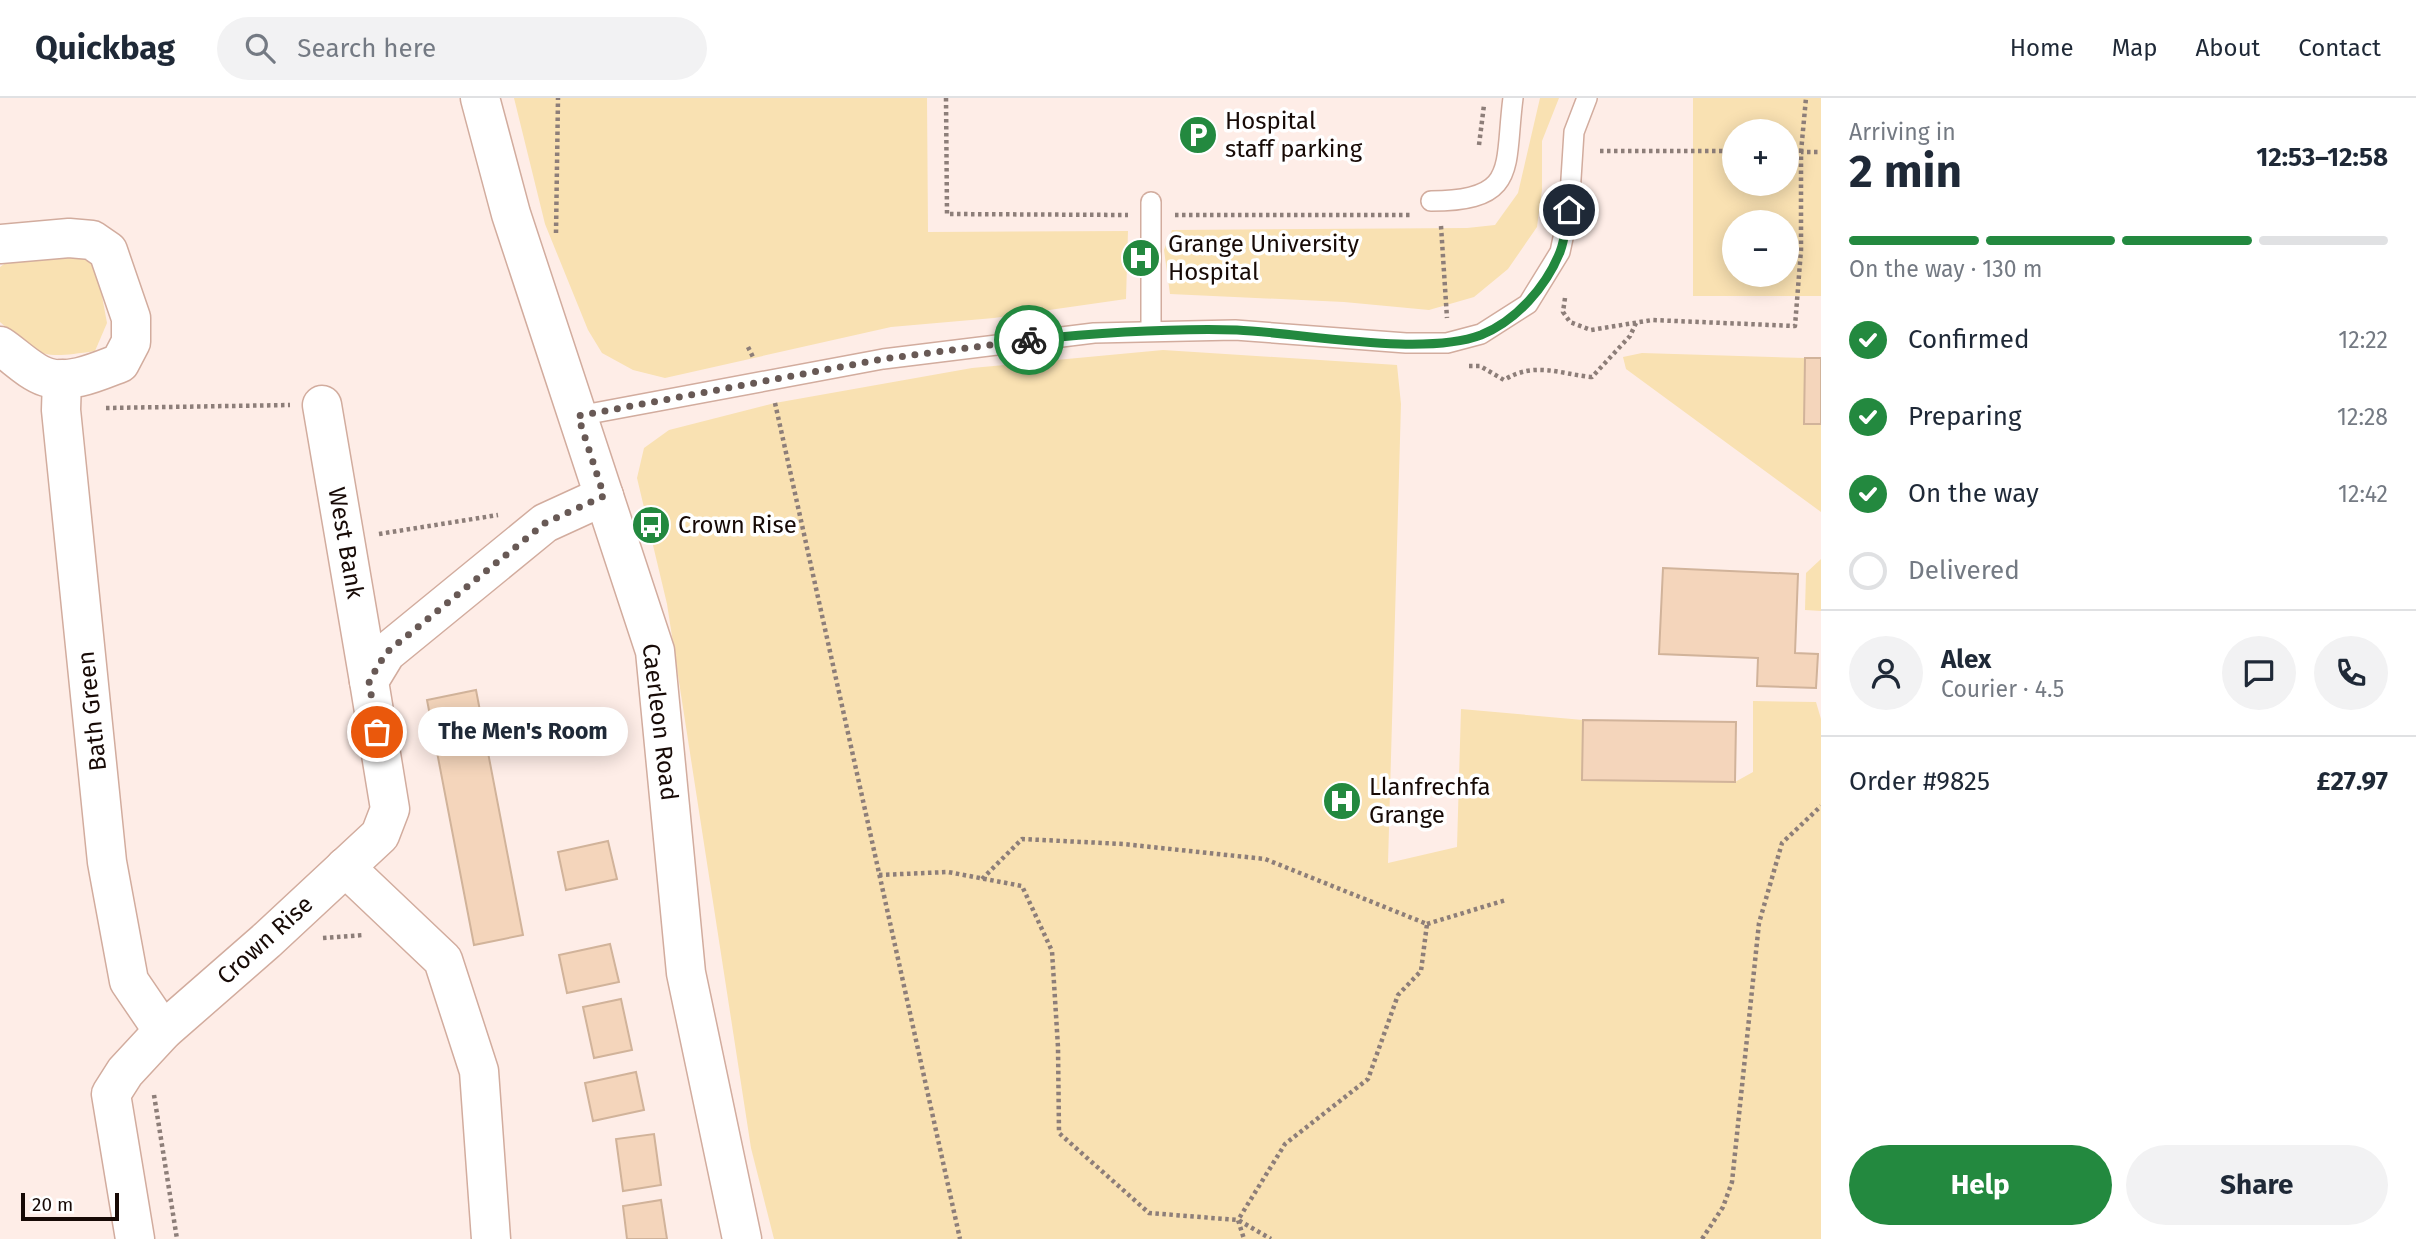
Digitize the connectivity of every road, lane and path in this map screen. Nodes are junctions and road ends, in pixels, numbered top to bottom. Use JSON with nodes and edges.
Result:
{"nodes":[{"id":1,"x":480,"y":98,"type":"edge"},
{"id":2,"x":558,"y":98,"type":"edge"},
{"id":3,"x":946,"y":98,"type":"edge"},
{"id":4,"x":1513,"y":98,"type":"edge"},
{"id":5,"x":1587,"y":98,"type":"edge"},
{"id":6,"x":1806,"y":98,"type":"edge"},
{"id":7,"x":1602,"y":143,"type":"dead end"},
{"id":8,"x":1722,"y":151,"type":"edge"},
{"id":9,"x":1600,"y":152,"type":"junction"},
{"id":10,"x":1801,"y":152,"type":"junction"},
{"id":11,"x":1821,"y":152,"type":"edge"},
{"id":12,"x":1596,"y":160,"type":"dead end"},
{"id":13,"x":1438,"y":206,"type":"junction"},
{"id":14,"x":1151,"y":208,"type":"junction"},
{"id":15,"x":0,"y":244,"type":"edge"},
{"id":16,"x":556,"y":244,"type":"dead end"},
{"id":17,"x":1567,"y":295,"type":"dead end"},
{"id":18,"x":1636,"y":323,"type":"junction"},
{"id":19,"x":1151,"y":330,"type":"junction"},
{"id":20,"x":1453,"y":341,"type":"junction"},
{"id":21,"x":0,"y":346,"type":"edge"},
{"id":22,"x":748,"y":348,"type":"dead end"},
{"id":23,"x":765,"y":381,"type":"junction"},
{"id":24,"x":61,"y":395,"type":"junction"},
{"id":25,"x":322,"y":405,"type":"joint"},
{"id":26,"x":578,"y":416,"type":"junction"},
{"id":27,"x":604,"y":496,"type":"junction"},
{"id":28,"x":512,"y":512,"type":"dead end"},
{"id":29,"x":376,"y":535,"type":"dead end"},
{"id":30,"x":369,"y":681,"type":"junction"},
{"id":31,"x":1821,"y":806,"type":"edge"},
{"id":32,"x":345,"y":867,"type":"junction"},
{"id":33,"x":879,"y":875,"type":"junction"},
{"id":34,"x":982,"y":879,"type":"junction"},
{"id":35,"x":1506,"y":900,"type":"dead end"},
{"id":36,"x":1427,"y":924,"type":"junction"},
{"id":37,"x":413,"y":932,"type":"junction"},
{"id":38,"x":319,"y":938,"type":"dead end"},
{"id":39,"x":158,"y":1036,"type":"junction"},
{"id":40,"x":1238,"y":1220,"type":"junction"},
{"id":41,"x":135,"y":1239,"type":"edge"},
{"id":42,"x":177,"y":1239,"type":"edge"},
{"id":43,"x":491,"y":1239,"type":"edge"},
{"id":44,"x":743,"y":1239,"type":"edge"},
{"id":45,"x":960,"y":1239,"type":"edge"},
{"id":46,"x":1244,"y":1239,"type":"edge"},
{"id":47,"x":1271,"y":1239,"type":"edge"},
{"id":48,"x":1702,"y":1239,"type":"edge"}],
"edges":[{"from":1,"to":26,"type":"street","name":"Caerleon Road"},
{"from":2,"to":16,"type":"path"},
{"from":3,"to":14,"type":"path"},
{"from":4,"to":13,"type":"lane"},
{"from":5,"to":20,"type":"lane"},
{"from":6,"to":10,"type":"path"},
{"from":7,"to":9,"type":"path"},
{"from":8,"to":9,"type":"path"},
{"from":9,"to":12,"type":"path"},
{"from":10,"to":11,"type":"path"},
{"from":10,"to":18,"type":"path"},
{"from":13,"to":14,"type":"path"},
{"from":13,"to":20,"type":"path"},
{"from":14,"to":19,"type":"lane"},
{"from":15,"to":24,"type":"street"},
{"from":17,"to":18,"type":"path"},
{"from":18,"to":20,"type":"path"},
{"from":19,"to":20,"type":"lane"},
{"from":19,"to":23,"type":"lane"},
{"from":21,"to":24,"type":"street"},
{"from":22,"to":23,"type":"path"},
{"from":23,"to":26,"type":"lane"},
{"from":23,"to":33,"type":"path"},
{"from":24,"to":25,"type":"path"},
{"from":24,"to":39,"type":"street","name":"Bath Green"},
{"from":25,"to":30,"type":"street","name":"West Bank"},
{"from":26,"to":27,"type":"street","name":"Caerleon Road"},
{"from":27,"to":30,"type":"street"},
{"from":27,"to":44,"type":"street","name":"Caerleon Road"},
{"from":28,"to":29,"type":"path"},
{"from":30,"to":32,"type":"street","name":"Crown Rise"},
{"from":31,"to":48,"type":"path"},
{"from":32,"to":37,"type":"street"},
{"from":32,"to":39,"type":"street","name":"Crown Rise"},
{"from":33,"to":34,"type":"path"},
{"from":33,"to":45,"type":"path"},
{"from":34,"to":36,"type":"path"},
{"from":34,"to":40,"type":"path"},
{"from":35,"to":36,"type":"path"},
{"from":36,"to":40,"type":"path"},
{"from":37,"to":38,"type":"path"},
{"from":37,"to":43,"type":"street"},
{"from":39,"to":41,"type":"street","name":"Crown Rise"},
{"from":39,"to":42,"type":"path"},
{"from":40,"to":46,"type":"path"},
{"from":40,"to":47,"type":"path"}]}
